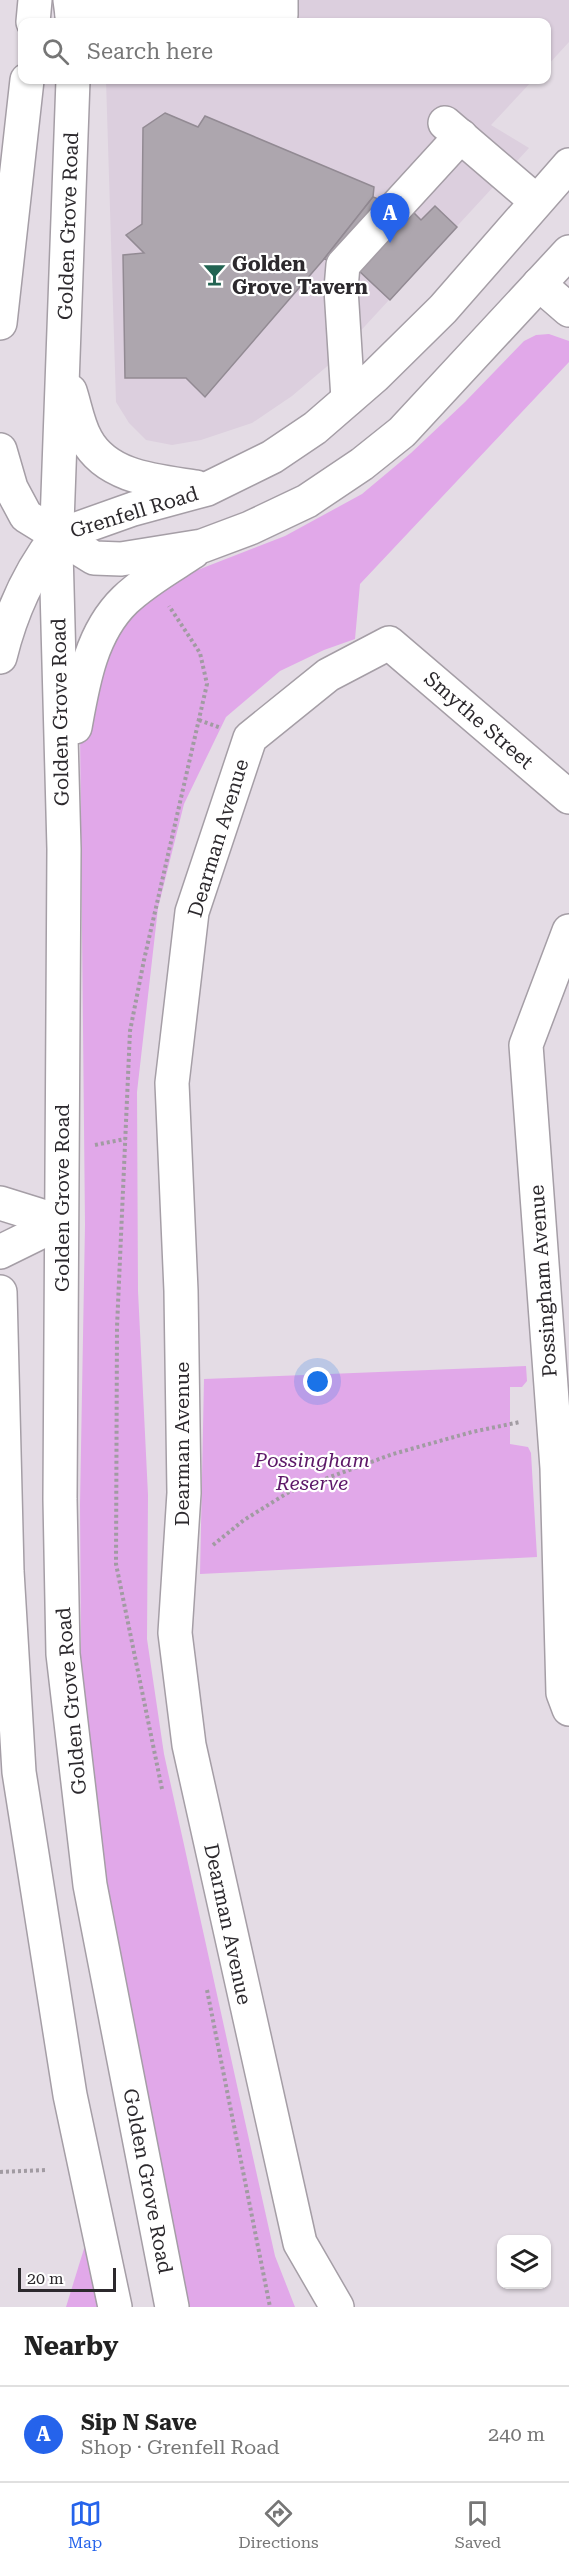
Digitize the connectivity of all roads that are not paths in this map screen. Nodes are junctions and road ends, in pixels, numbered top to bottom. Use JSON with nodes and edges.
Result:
{"nodes":[{"id":1,"x":35,"y":0,"type":"edge"},
{"id":2,"x":282,"y":0,"type":"edge"},
{"id":3,"x":71,"y":12,"type":"edge"},
{"id":4,"x":33,"y":18,"type":"edge"},
{"id":5,"x":27,"y":84,"type":"edge"},
{"id":6,"x":73,"y":84,"type":"edge"},
{"id":7,"x":569,"y":165,"type":"edge"},
{"id":8,"x":536,"y":201,"type":"junction"},
{"id":9,"x":569,"y":252,"type":"edge"},
{"id":10,"x":539,"y":284,"type":"junction"},
{"id":11,"x":569,"y":310,"type":"edge"},
{"id":12,"x":0,"y":323,"type":"edge"},
{"id":13,"x":63,"y":369,"type":"junction"},
{"id":14,"x":348,"y":399,"type":"junction"},
{"id":15,"x":0,"y":450,"type":"edge"},
{"id":16,"x":207,"y":489,"type":"junction"},
{"id":17,"x":57,"y":536,"type":"junction"},
{"id":18,"x":202,"y":546,"type":"junction"},
{"id":19,"x":389,"y":643,"type":"joint"},
{"id":20,"x":0,"y":657,"type":"edge"},
{"id":21,"x":569,"y":797,"type":"edge"},
{"id":22,"x":62,"y":799,"type":"junction"},
{"id":23,"x":569,"y":931,"type":"edge"},
{"id":24,"x":0,"y":1203,"type":"edge"},
{"id":25,"x":61,"y":1222,"type":"junction"},
{"id":26,"x":0,"y":1252,"type":"edge"},
{"id":27,"x":0,"y":1292,"type":"edge"},
{"id":28,"x":3,"y":1482,"type":"edge"},
{"id":29,"x":569,"y":1709,"type":"edge"},
{"id":30,"x":115,"y":2307,"type":"edge"},
{"id":31,"x":172,"y":2307,"type":"edge"},
{"id":32,"x":337,"y":2307,"type":"edge"}],
"edges":[{"from":1,"to":4,"type":"main road"},
{"from":2,"to":3,"type":"main road"},
{"from":5,"to":12,"type":"main road"},
{"from":6,"to":13,"type":"main road","name":"Golden Grove Road"},
{"from":7,"to":8,"type":"main road","name":"Grenfell Road"},
{"from":8,"to":14,"type":"main road","name":"Grenfell Road"},
{"from":8,"to":14,"type":"main road"},
{"from":9,"to":10,"type":"main road","name":"Grenfell Road"},
{"from":10,"to":11,"type":"main road"},
{"from":10,"to":18,"type":"main road","name":"Grenfell Road"},
{"from":13,"to":16,"type":"main road"},
{"from":13,"to":17,"type":"main road","name":"Golden Grove Road"},
{"from":14,"to":16,"type":"main road","name":"Grenfell Road"},
{"from":15,"to":17,"type":"main road"},
{"from":16,"to":17,"type":"main road","name":"Grenfell Road"},
{"from":17,"to":18,"type":"main road","name":"Grenfell Road"},
{"from":17,"to":20,"type":"main road"},
{"from":17,"to":22,"type":"main road","name":"Golden Grove Road"},
{"from":18,"to":22,"type":"main road"},
{"from":19,"to":21,"type":"main road","name":"Smythe Street"},
{"from":19,"to":32,"type":"main road","name":"Dearman Avenue"},
{"from":22,"to":25,"type":"main road","name":"Golden Grove Road"},
{"from":23,"to":29,"type":"main road","name":"Possingham Avenue"},
{"from":24,"to":25,"type":"main road"},
{"from":25,"to":26,"type":"main road"},
{"from":25,"to":31,"type":"main road","name":"Golden Grove Road"},
{"from":27,"to":28,"type":"main road"},
{"from":28,"to":30,"type":"main road"}]}
